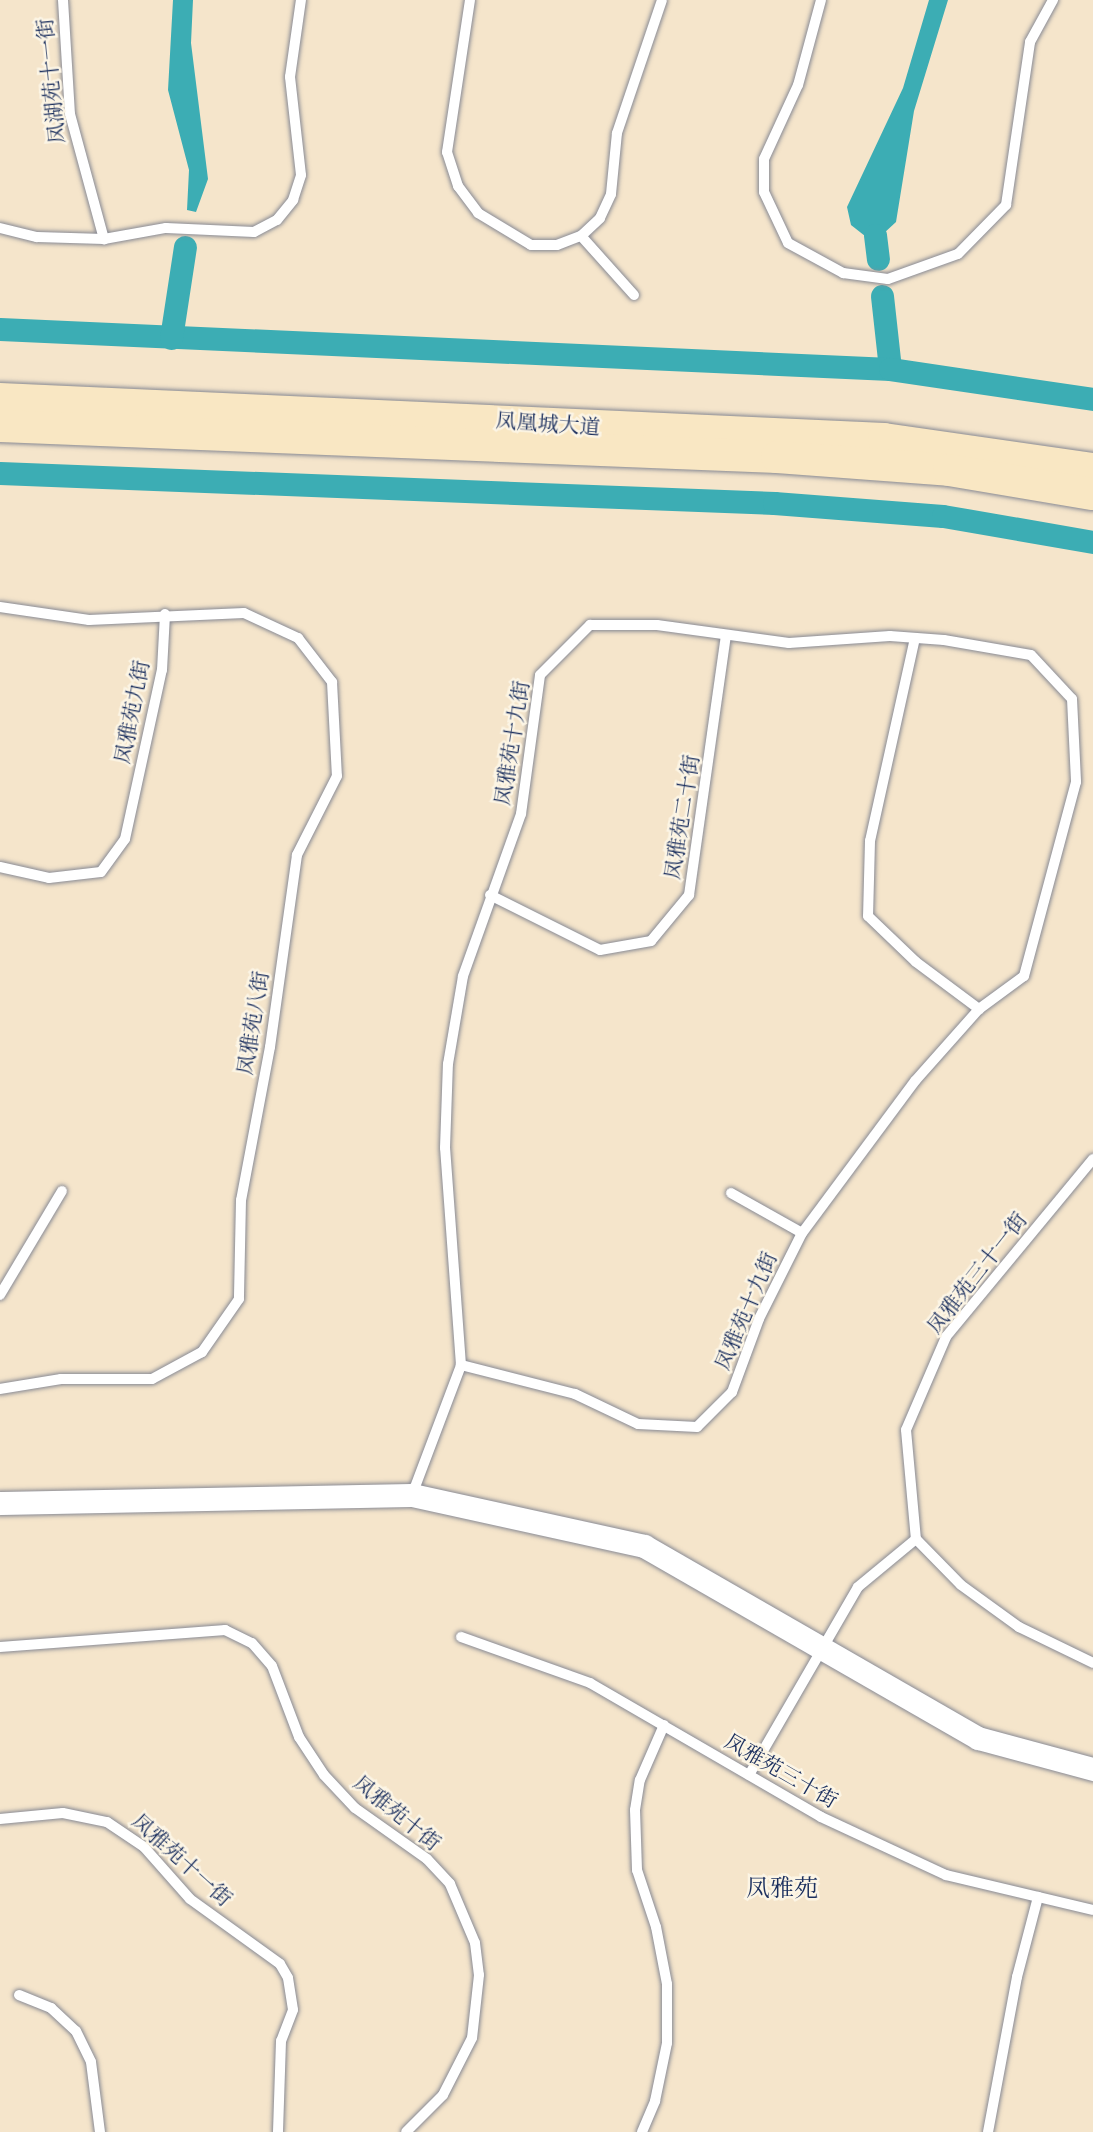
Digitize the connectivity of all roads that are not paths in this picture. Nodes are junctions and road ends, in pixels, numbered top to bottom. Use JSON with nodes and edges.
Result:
{"nodes":[{"id":1,"x":63,"y":0,"type":"edge"},
{"id":2,"x":300,"y":0,"type":"edge"},
{"id":3,"x":470,"y":0,"type":"edge"},
{"id":4,"x":662,"y":0,"type":"edge"},
{"id":5,"x":821,"y":0,"type":"edge"},
{"id":6,"x":1053,"y":0,"type":"edge"},
{"id":7,"x":0,"y":228,"type":"edge"},
{"id":8,"x":581,"y":236,"type":"junction"},
{"id":9,"x":104,"y":239,"type":"junction"},
{"id":10,"x":634,"y":295,"type":"dead end"},
{"id":11,"x":0,"y":399,"type":"edge"},
{"id":12,"x":0,"y":426,"type":"edge"},
{"id":13,"x":1093,"y":469,"type":"edge"},
{"id":14,"x":1093,"y":494,"type":"edge"},
{"id":15,"x":0,"y":607,"type":"edge"},
{"id":16,"x":165,"y":614,"type":"junction"},
{"id":17,"x":726,"y":636,"type":"junction"},
{"id":18,"x":915,"y":638,"type":"junction"},
{"id":19,"x":0,"y":867,"type":"edge"},
{"id":20,"x":490,"y":895,"type":"junction"},
{"id":21,"x":979,"y":1009,"type":"junction"},
{"id":22,"x":1093,"y":1159,"type":"edge"},
{"id":23,"x":62,"y":1191,"type":"dead end"},
{"id":24,"x":731,"y":1193,"type":"dead end"},
{"id":25,"x":802,"y":1233,"type":"junction"},
{"id":26,"x":0,"y":1295,"type":"edge"},
{"id":27,"x":461,"y":1364,"type":"junction"},
{"id":28,"x":0,"y":1389,"type":"edge"},
{"id":29,"x":412,"y":1495,"type":"junction"},
{"id":30,"x":0,"y":1503,"type":"edge"},
{"id":31,"x":916,"y":1539,"type":"junction"},
{"id":32,"x":461,"y":1637,"type":"dead end"},
{"id":33,"x":0,"y":1647,"type":"edge"},
{"id":34,"x":821,"y":1649,"type":"junction"},
{"id":35,"x":1093,"y":1663,"type":"edge"},
{"id":36,"x":664,"y":1725,"type":"junction"},
{"id":37,"x":1093,"y":1769,"type":"edge"},
{"id":38,"x":749,"y":1775,"type":"junction"},
{"id":39,"x":0,"y":1819,"type":"edge"},
{"id":40,"x":1038,"y":1897,"type":"junction"},
{"id":41,"x":1093,"y":1910,"type":"edge"},
{"id":42,"x":19,"y":1995,"type":"dead end"},
{"id":43,"x":100,"y":2132,"type":"edge"},
{"id":44,"x":278,"y":2132,"type":"edge"},
{"id":45,"x":406,"y":2132,"type":"edge"},
{"id":46,"x":642,"y":2132,"type":"edge"},
{"id":47,"x":988,"y":2132,"type":"edge"}],
"edges":[{"from":1,"to":9,"type":"lane","name":"凤湖苑十一街"},
{"from":2,"to":9,"type":"lane"},
{"from":3,"to":8,"type":"lane"},
{"from":4,"to":8,"type":"lane"},
{"from":5,"to":6,"type":"lane"},
{"from":7,"to":9,"type":"lane"},
{"from":8,"to":10,"type":"lane"},
{"from":11,"to":13,"type":"main road","name":"凤凰城大道"},
{"from":12,"to":14,"type":"main road","name":"凤凰城大道"},
{"from":15,"to":16,"type":"lane"},
{"from":16,"to":19,"type":"lane","name":"凤雅苑九街"},
{"from":16,"to":28,"type":"lane","name":"凤雅苑八街"},
{"from":17,"to":18,"type":"lane","name":"凤雅苑十九街"},
{"from":17,"to":20,"type":"lane","name":"凤雅苑十九街"},
{"from":17,"to":20,"type":"lane","name":"凤雅苑二十街"},
{"from":18,"to":21,"type":"lane"},
{"from":18,"to":21,"type":"lane","name":"凤雅苑十九街"},
{"from":20,"to":27,"type":"lane","name":"凤雅苑十九街"},
{"from":21,"to":25,"type":"lane","name":"凤雅苑十九街"},
{"from":22,"to":31,"type":"lane","name":"凤雅苑三十一街"},
{"from":23,"to":26,"type":"lane"},
{"from":24,"to":25,"type":"lane","name":"凤雅苑十九街"},
{"from":25,"to":27,"type":"lane","name":"凤雅苑十九街"},
{"from":27,"to":29,"type":"lane"},
{"from":29,"to":30,"type":"street"},
{"from":29,"to":34,"type":"street"},
{"from":31,"to":34,"type":"lane"},
{"from":31,"to":35,"type":"lane"},
{"from":32,"to":36,"type":"lane","name":"凤雅苑三十街"},
{"from":33,"to":45,"type":"lane","name":"凤雅苑十街"},
{"from":34,"to":37,"type":"street"},
{"from":34,"to":38,"type":"lane"},
{"from":36,"to":38,"type":"lane","name":"凤雅苑三十街"},
{"from":36,"to":46,"type":"lane"},
{"from":38,"to":40,"type":"lane","name":"凤雅苑三十街"},
{"from":39,"to":44,"type":"lane","name":"凤雅苑十一街"},
{"from":40,"to":41,"type":"lane","name":"凤雅苑三十街"},
{"from":40,"to":47,"type":"lane"},
{"from":42,"to":43,"type":"lane"}]}
